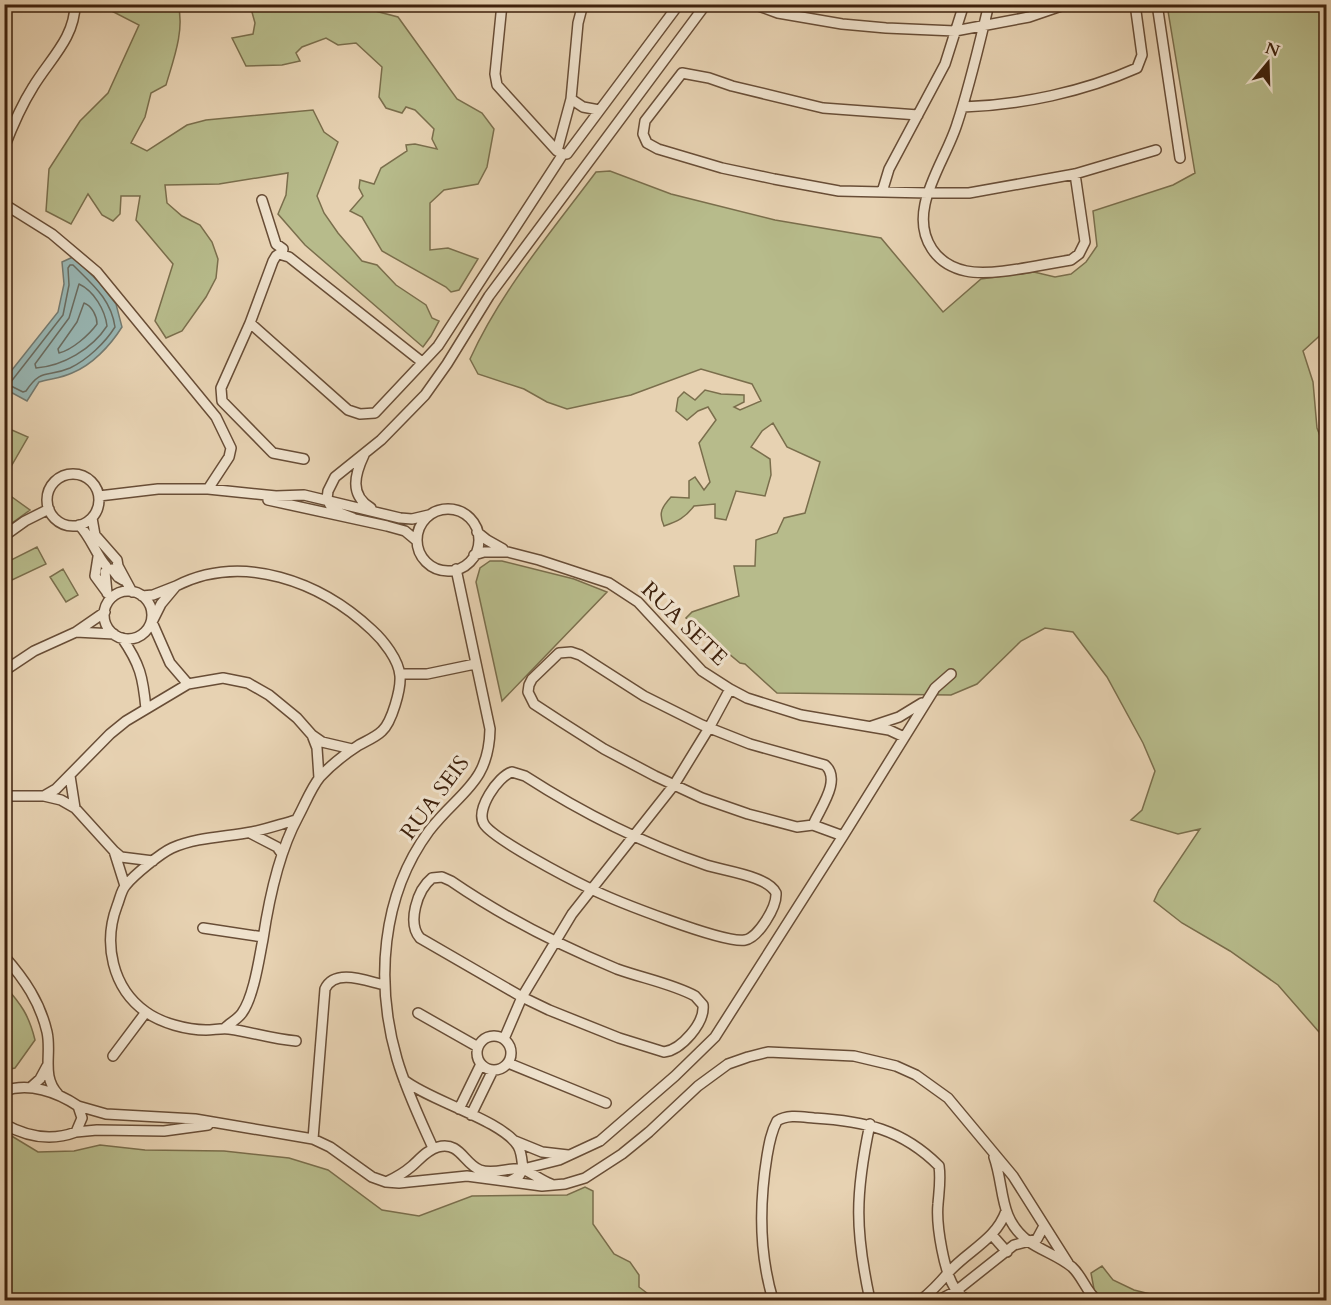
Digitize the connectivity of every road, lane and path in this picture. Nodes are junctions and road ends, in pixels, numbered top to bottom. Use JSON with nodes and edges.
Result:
{"nodes":[{"id":1,"x":75,"y":4,"type":"edge"},
{"id":2,"x":502,"y":4,"type":"edge"},
{"id":3,"x":583,"y":4,"type":"edge"},
{"id":4,"x":679,"y":4,"type":"edge"},
{"id":5,"x":706,"y":4,"type":"edge"},
{"id":6,"x":753,"y":4,"type":"edge"},
{"id":7,"x":964,"y":4,"type":"edge"},
{"id":8,"x":989,"y":4,"type":"edge"},
{"id":9,"x":1067,"y":4,"type":"edge"},
{"id":10,"x":1135,"y":4,"type":"edge"},
{"id":11,"x":1157,"y":4,"type":"edge"},
{"id":12,"x":984,"y":27,"type":"junction"},
{"id":13,"x":956,"y":31,"type":"junction"},
{"id":14,"x":571,"y":99,"type":"junction"},
{"id":15,"x":963,"y":107,"type":"junction"},
{"id":16,"x":599,"y":110,"type":"junction"},
{"id":17,"x":918,"y":115,"type":"junction"},
{"id":18,"x":4,"y":148,"type":"edge"},
{"id":19,"x":1156,"y":150,"type":"dead end"},
{"id":20,"x":560,"y":152,"type":"junction"},
{"id":21,"x":1180,"y":158,"type":"dead end"},
{"id":22,"x":1075,"y":174,"type":"junction"},
{"id":23,"x":882,"y":192,"type":"junction"},
{"id":24,"x":928,"y":193,"type":"junction"},
{"id":25,"x":262,"y":200,"type":"dead end"},
{"id":26,"x":4,"y":204,"type":"edge"},
{"id":27,"x":279,"y":255,"type":"junction"},
{"id":28,"x":250,"y":323,"type":"junction"},
{"id":29,"x":422,"y":362,"type":"junction"},
{"id":30,"x":365,"y":453,"type":"junction"},
{"id":31,"x":304,"y":459,"type":"dead end"},
{"id":32,"x":335,"y":477,"type":"junction"},
{"id":33,"x":208,"y":489,"type":"junction"},
{"id":34,"x":240,"y":492,"type":"junction"},
{"id":35,"x":304,"y":495,"type":"junction"},
{"id":36,"x":99,"y":496,"type":"junction"},
{"id":37,"x":327,"y":499,"type":"junction"},
{"id":38,"x":49,"y":509,"type":"junction"},
{"id":39,"x":382,"y":513,"type":"junction"},
{"id":40,"x":429,"y":515,"type":"junction"},
{"id":41,"x":92,"y":518,"type":"junction"},
{"id":42,"x":353,"y":518,"type":"junction"},
{"id":43,"x":79,"y":525,"type":"junction"},
{"id":44,"x":477,"y":532,"type":"junction"},
{"id":45,"x":4,"y":536,"type":"edge"},
{"id":46,"x":417,"y":541,"type":"junction"},
{"id":47,"x":106,"y":549,"type":"junction"},
{"id":48,"x":508,"y":552,"type":"junction"},
{"id":49,"x":474,"y":555,"type":"junction"},
{"id":50,"x":98,"y":557,"type":"junction"},
{"id":51,"x":109,"y":567,"type":"junction"},
{"id":52,"x":456,"y":569,"type":"junction"},
{"id":53,"x":125,"y":581,"type":"junction"},
{"id":54,"x":176,"y":586,"type":"junction"},
{"id":55,"x":132,"y":592,"type":"junction"},
{"id":56,"x":108,"y":595,"type":"junction"},
{"id":57,"x":142,"y":596,"type":"junction"},
{"id":58,"x":105,"y":612,"type":"junction"},
{"id":59,"x":152,"y":622,"type":"junction"},
{"id":60,"x":76,"y":632,"type":"junction"},
{"id":61,"x":118,"y":636,"type":"junction"},
{"id":62,"x":475,"y":664,"type":"junction"},
{"id":63,"x":4,"y":671,"type":"edge"},
{"id":64,"x":400,"y":674,"type":"junction"},
{"id":65,"x":951,"y":674,"type":"dead end"},
{"id":66,"x":188,"y":684,"type":"junction"},
{"id":67,"x":730,"y":689,"type":"junction"},
{"id":68,"x":928,"y":698,"type":"junction"},
{"id":69,"x":146,"y":709,"type":"junction"},
{"id":70,"x":867,"y":727,"type":"junction"},
{"id":71,"x":709,"y":728,"type":"junction"},
{"id":72,"x":312,"y":735,"type":"junction"},
{"id":73,"x":904,"y":736,"type":"junction"},
{"id":74,"x":352,"y":749,"type":"junction"},
{"id":75,"x":70,"y":776,"type":"junction"},
{"id":76,"x":319,"y":778,"type":"junction"},
{"id":77,"x":674,"y":785,"type":"junction"},
{"id":78,"x":4,"y":794,"type":"edge"},
{"id":79,"x":44,"y":796,"type":"junction"},
{"id":80,"x":75,"y":808,"type":"junction"},
{"id":81,"x":296,"y":820,"type":"junction"},
{"id":82,"x":813,"y":825,"type":"junction"},
{"id":83,"x":250,"y":832,"type":"junction"},
{"id":84,"x":635,"y":836,"type":"junction"},
{"id":85,"x":843,"y":836,"type":"junction"},
{"id":86,"x":114,"y":851,"type":"junction"},
{"id":87,"x":282,"y":854,"type":"junction"},
{"id":88,"x":153,"y":861,"type":"junction"},
{"id":89,"x":125,"y":886,"type":"junction"},
{"id":90,"x":590,"y":889,"type":"junction"},
{"id":91,"x":203,"y":928,"type":"dead end"},
{"id":92,"x":263,"y":937,"type":"junction"},
{"id":93,"x":555,"y":941,"type":"junction"},
{"id":94,"x":4,"y":956,"type":"edge"},
{"id":95,"x":384,"y":985,"type":"junction"},
{"id":96,"x":522,"y":998,"type":"junction"},
{"id":97,"x":146,"y":1012,"type":"junction"},
{"id":98,"x":418,"y":1013,"type":"dead end"},
{"id":99,"x":225,"y":1028,"type":"junction"},
{"id":100,"x":504,"y":1039,"type":"junction"},
{"id":101,"x":296,"y":1041,"type":"dead end"},
{"id":102,"x":478,"y":1047,"type":"junction"},
{"id":103,"x":113,"y":1056,"type":"dead end"},
{"id":104,"x":508,"y":1063,"type":"junction"},
{"id":105,"x":481,"y":1064,"type":"junction"},
{"id":106,"x":47,"y":1066,"type":"junction"},
{"id":107,"x":493,"y":1070,"type":"junction"},
{"id":108,"x":404,"y":1079,"type":"junction"},
{"id":109,"x":30,"y":1088,"type":"junction"},
{"id":110,"x":5,"y":1090,"type":"edge"},
{"id":111,"x":59,"y":1095,"type":"junction"},
{"id":112,"x":440,"y":1100,"type":"junction"},
{"id":113,"x":606,"y":1103,"type":"dead end"},
{"id":114,"x":78,"y":1106,"type":"junction"},
{"id":115,"x":459,"y":1109,"type":"junction"},
{"id":116,"x":416,"y":1111,"type":"junction"},
{"id":117,"x":471,"y":1115,"type":"junction"},
{"id":118,"x":4,"y":1124,"type":"edge"},
{"id":119,"x":870,"y":1124,"type":"junction"},
{"id":120,"x":231,"y":1125,"type":"junction"},
{"id":121,"x":76,"y":1132,"type":"junction"},
{"id":122,"x":313,"y":1139,"type":"junction"},
{"id":123,"x":512,"y":1139,"type":"junction"},
{"id":124,"x":433,"y":1148,"type":"junction"},
{"id":125,"x":993,"y":1153,"type":"junction"},
{"id":126,"x":570,"y":1155,"type":"junction"},
{"id":127,"x":422,"y":1157,"type":"junction"},
{"id":128,"x":469,"y":1161,"type":"junction"},
{"id":129,"x":523,"y":1169,"type":"junction"},
{"id":130,"x":467,"y":1176,"type":"junction"},
{"id":131,"x":430,"y":1180,"type":"junction"},
{"id":132,"x":508,"y":1181,"type":"junction"},
{"id":133,"x":386,"y":1182,"type":"junction"},
{"id":134,"x":557,"y":1185,"type":"junction"},
{"id":135,"x":1022,"y":1190,"type":"junction"},
{"id":136,"x":1001,"y":1193,"type":"junction"},
{"id":137,"x":1006,"y":1211,"type":"junction"},
{"id":138,"x":1044,"y":1226,"type":"junction"},
{"id":139,"x":992,"y":1235,"type":"junction"},
{"id":140,"x":1029,"y":1242,"type":"junction"},
{"id":141,"x":1006,"y":1252,"type":"junction"},
{"id":142,"x":1068,"y":1263,"type":"junction"},
{"id":143,"x":948,"y":1273,"type":"junction"},
{"id":144,"x":956,"y":1291,"type":"junction"},
{"id":145,"x":773,"y":1300,"type":"edge"},
{"id":146,"x":870,"y":1300,"type":"edge"},
{"id":147,"x":921,"y":1300,"type":"edge"},
{"id":148,"x":939,"y":1300,"type":"edge"},
{"id":149,"x":968,"y":1300,"type":"edge"},
{"id":150,"x":1097,"y":1300,"type":"edge"}],
"edges":[{"from":1,"to":18,"type":"street"},
{"from":2,"to":20,"type":"street"},
{"from":3,"to":14,"type":"street"},
{"from":4,"to":16,"type":"street"},
{"from":5,"to":30,"type":"street"},
{"from":6,"to":13,"type":"street"},
{"from":7,"to":13,"type":"street"},
{"from":8,"to":12,"type":"street"},
{"from":9,"to":12,"type":"street"},
{"from":10,"to":15,"type":"street"},
{"from":11,"to":21,"type":"street"},
{"from":12,"to":13,"type":"street"},
{"from":12,"to":15,"type":"street"},
{"from":13,"to":17,"type":"street"},
{"from":14,"to":16,"type":"street"},
{"from":14,"to":20,"type":"street"},
{"from":15,"to":24,"type":"street"},
{"from":16,"to":20,"type":"street"},
{"from":17,"to":23,"type":"street"},
{"from":17,"to":23,"type":"street"},
{"from":19,"to":22,"type":"street"},
{"from":20,"to":29,"type":"street"},
{"from":22,"to":24,"type":"street"},
{"from":22,"to":24,"type":"street"},
{"from":23,"to":24,"type":"street"},
{"from":25,"to":27,"type":"street"},
{"from":26,"to":33,"type":"street"},
{"from":27,"to":28,"type":"street"},
{"from":27,"to":29,"type":"street"},
{"from":28,"to":29,"type":"street"},
{"from":28,"to":31,"type":"street"},
{"from":30,"to":32,"type":"street"},
{"from":30,"to":39,"type":"street"},
{"from":32,"to":35,"type":"street"},
{"from":32,"to":37,"type":"street"},
{"from":33,"to":34,"type":"street"},
{"from":33,"to":36,"type":"street"},
{"from":34,"to":35,"type":"street"},
{"from":34,"to":42,"type":"street"},
{"from":35,"to":37,"type":"street"},
{"from":36,"to":38,"type":"street"},
{"from":36,"to":41,"type":"street"},
{"from":37,"to":39,"type":"street"},
{"from":37,"to":42,"type":"street"},
{"from":38,"to":43,"type":"street"},
{"from":38,"to":45,"type":"street"},
{"from":39,"to":40,"type":"street"},
{"from":40,"to":44,"type":"street"},
{"from":40,"to":46,"type":"street"},
{"from":41,"to":43,"type":"street"},
{"from":41,"to":47,"type":"street"},
{"from":42,"to":46,"type":"street"},
{"from":43,"to":50,"type":"street"},
{"from":44,"to":48,"type":"street","name":"RUA SETE"},
{"from":44,"to":49,"type":"street"},
{"from":46,"to":52,"type":"street"},
{"from":47,"to":51,"type":"street"},
{"from":47,"to":53,"type":"street"},
{"from":48,"to":49,"type":"street","name":"RUA SETE"},
{"from":48,"to":67,"type":"street","name":"RUA SETE"},
{"from":49,"to":52,"type":"street"},
{"from":50,"to":51,"type":"street"},
{"from":50,"to":56,"type":"street"},
{"from":51,"to":53,"type":"street"},
{"from":51,"to":56,"type":"street"},
{"from":52,"to":62,"type":"street","name":"RUA SEIS"},
{"from":53,"to":55,"type":"street"},
{"from":54,"to":57,"type":"street"},
{"from":54,"to":59,"type":"street"},
{"from":54,"to":64,"type":"street"},
{"from":55,"to":56,"type":"street"},
{"from":55,"to":57,"type":"street"},
{"from":56,"to":58,"type":"street"},
{"from":57,"to":59,"type":"street"},
{"from":58,"to":60,"type":"street"},
{"from":58,"to":61,"type":"street"},
{"from":59,"to":61,"type":"street"},
{"from":59,"to":66,"type":"street"},
{"from":60,"to":61,"type":"street"},
{"from":60,"to":63,"type":"street"},
{"from":61,"to":69,"type":"street"},
{"from":62,"to":64,"type":"street"},
{"from":62,"to":95,"type":"street","name":"RUA SEIS"},
{"from":64,"to":74,"type":"street"},
{"from":65,"to":68,"type":"street"},
{"from":66,"to":69,"type":"street"},
{"from":66,"to":72,"type":"street"},
{"from":67,"to":70,"type":"street","name":"RUA SETE"},
{"from":67,"to":71,"type":"street"},
{"from":68,"to":70,"type":"street"},
{"from":68,"to":73,"type":"street"},
{"from":69,"to":75,"type":"street"},
{"from":70,"to":73,"type":"street","name":"RUA SETE"},
{"from":71,"to":77,"type":"street"},
{"from":71,"to":77,"type":"street"},
{"from":71,"to":82,"type":"street"},
{"from":72,"to":74,"type":"street"},
{"from":72,"to":76,"type":"street"},
{"from":73,"to":85,"type":"street"},
{"from":74,"to":76,"type":"street"},
{"from":75,"to":79,"type":"street"},
{"from":75,"to":80,"type":"street"},
{"from":76,"to":81,"type":"street"},
{"from":77,"to":82,"type":"street"},
{"from":77,"to":84,"type":"street"},
{"from":78,"to":79,"type":"street"},
{"from":79,"to":80,"type":"street"},
{"from":80,"to":86,"type":"street"},
{"from":81,"to":83,"type":"street"},
{"from":81,"to":87,"type":"street"},
{"from":82,"to":85,"type":"street"},
{"from":83,"to":87,"type":"street"},
{"from":83,"to":88,"type":"street"},
{"from":84,"to":90,"type":"street"},
{"from":84,"to":90,"type":"street"},
{"from":84,"to":90,"type":"street"},
{"from":85,"to":126,"type":"street"},
{"from":86,"to":88,"type":"street"},
{"from":86,"to":89,"type":"street"},
{"from":87,"to":92,"type":"street"},
{"from":88,"to":89,"type":"street"},
{"from":89,"to":97,"type":"street"},
{"from":90,"to":93,"type":"street"},
{"from":91,"to":92,"type":"street"},
{"from":92,"to":99,"type":"street"},
{"from":93,"to":96,"type":"street"},
{"from":93,"to":96,"type":"street"},
{"from":93,"to":96,"type":"street"},
{"from":94,"to":106,"type":"street"},
{"from":95,"to":108,"type":"street","name":"RUA SEIS"},
{"from":95,"to":122,"type":"street"},
{"from":96,"to":100,"type":"street"},
{"from":97,"to":99,"type":"street"},
{"from":97,"to":103,"type":"street"},
{"from":98,"to":102,"type":"street"},
{"from":99,"to":101,"type":"street"},
{"from":100,"to":102,"type":"street"},
{"from":100,"to":104,"type":"street"},
{"from":102,"to":105,"type":"street"},
{"from":104,"to":107,"type":"street"},
{"from":104,"to":113,"type":"street"},
{"from":105,"to":107,"type":"street"},
{"from":105,"to":115,"type":"street"},
{"from":106,"to":109,"type":"street"},
{"from":106,"to":111,"type":"street"},
{"from":107,"to":117,"type":"street"},
{"from":108,"to":112,"type":"street"},
{"from":108,"to":116,"type":"street","name":"RUA SEIS"},
{"from":109,"to":110,"type":"street"},
{"from":109,"to":111,"type":"street"},
{"from":111,"to":114,"type":"street"},
{"from":112,"to":115,"type":"street"},
{"from":112,"to":116,"type":"street"},
{"from":114,"to":120,"type":"street"},
{"from":114,"to":121,"type":"street"},
{"from":115,"to":117,"type":"street"},
{"from":116,"to":124,"type":"street","name":"RUA SEIS"},
{"from":117,"to":123,"type":"street"},
{"from":118,"to":121,"type":"street"},
{"from":119,"to":143,"type":"street"},
{"from":119,"to":145,"type":"street"},
{"from":119,"to":146,"type":"street"},
{"from":120,"to":121,"type":"street"},
{"from":120,"to":122,"type":"street"},
{"from":122,"to":133,"type":"street"},
{"from":123,"to":126,"type":"street"},
{"from":123,"to":129,"type":"street"},
{"from":124,"to":127,"type":"street"},
{"from":124,"to":128,"type":"street"},
{"from":125,"to":134,"type":"street"},
{"from":125,"to":135,"type":"street"},
{"from":125,"to":136,"type":"street"},
{"from":126,"to":129,"type":"street"},
{"from":127,"to":131,"type":"street"},
{"from":127,"to":133,"type":"street"},
{"from":128,"to":129,"type":"street"},
{"from":128,"to":130,"type":"street"},
{"from":129,"to":132,"type":"street"},
{"from":129,"to":134,"type":"street"},
{"from":130,"to":131,"type":"street"},
{"from":130,"to":132,"type":"street"},
{"from":131,"to":133,"type":"street"},
{"from":132,"to":134,"type":"street"},
{"from":135,"to":136,"type":"street"},
{"from":135,"to":138,"type":"street"},
{"from":136,"to":137,"type":"street"},
{"from":137,"to":139,"type":"street"},
{"from":137,"to":140,"type":"street"},
{"from":138,"to":140,"type":"street"},
{"from":138,"to":142,"type":"street"},
{"from":139,"to":141,"type":"street"},
{"from":139,"to":143,"type":"street"},
{"from":140,"to":141,"type":"street"},
{"from":140,"to":142,"type":"street"},
{"from":141,"to":144,"type":"street"},
{"from":142,"to":150,"type":"street"},
{"from":143,"to":144,"type":"street"},
{"from":143,"to":147,"type":"street"},
{"from":144,"to":148,"type":"street"},
{"from":144,"to":149,"type":"street"}]}
